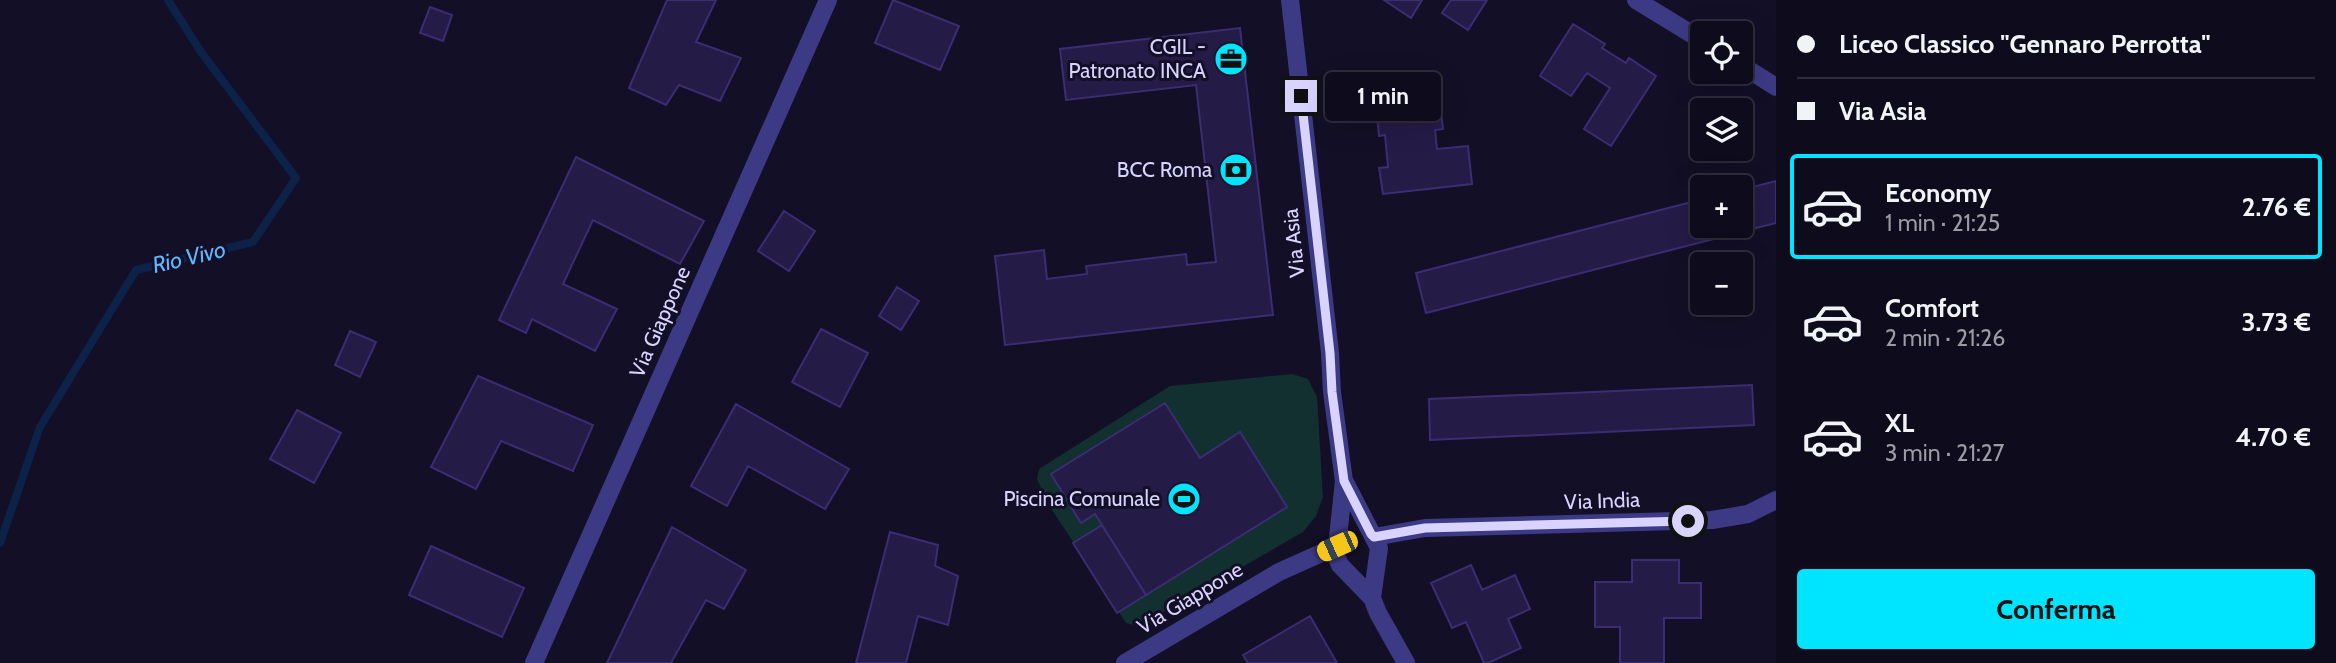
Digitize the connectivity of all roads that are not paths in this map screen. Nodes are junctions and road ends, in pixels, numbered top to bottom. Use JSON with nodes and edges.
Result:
{"nodes":[{"id":1,"x":828,"y":0,"type":"edge"},
{"id":2,"x":1290,"y":0,"type":"edge"},
{"id":3,"x":1636,"y":0,"type":"edge"},
{"id":4,"x":1690,"y":33,"type":"edge"},
{"id":5,"x":1753,"y":73,"type":"edge"},
{"id":6,"x":1776,"y":87,"type":"edge"},
{"id":7,"x":1344,"y":481,"type":"junction"},
{"id":8,"x":1776,"y":500,"type":"edge"},
{"id":9,"x":1338,"y":544,"type":"junction"},
{"id":10,"x":1376,"y":545,"type":"junction"},
{"id":11,"x":1342,"y":567,"type":"junction"},
{"id":12,"x":1279,"y":572,"type":"junction"},
{"id":13,"x":1372,"y":598,"type":"junction"},
{"id":14,"x":534,"y":663,"type":"edge"},
{"id":15,"x":1125,"y":663,"type":"edge"},
{"id":16,"x":1406,"y":663,"type":"edge"}],
"edges":[{"from":1,"to":14,"type":"street","name":"Via Giappone"},
{"from":2,"to":7,"type":"street","name":"Via Asia"},
{"from":3,"to":4,"type":"street"},
{"from":5,"to":6,"type":"street"},
{"from":7,"to":9,"type":"street","name":"Via Asia"},
{"from":7,"to":10,"type":"street","name":"Via Asia"},
{"from":8,"to":10,"type":"street","name":"Via India"},
{"from":9,"to":10,"type":"street"},
{"from":9,"to":11,"type":"street","name":"Via Asia"},
{"from":9,"to":12,"type":"street","name":"Via Giappone"},
{"from":10,"to":11,"type":"street"},
{"from":10,"to":13,"type":"street"},
{"from":11,"to":12,"type":"street","name":"Via Giappone"},
{"from":11,"to":13,"type":"street"},
{"from":12,"to":15,"type":"street","name":"Via Giappone"},
{"from":13,"to":16,"type":"street"}]}
